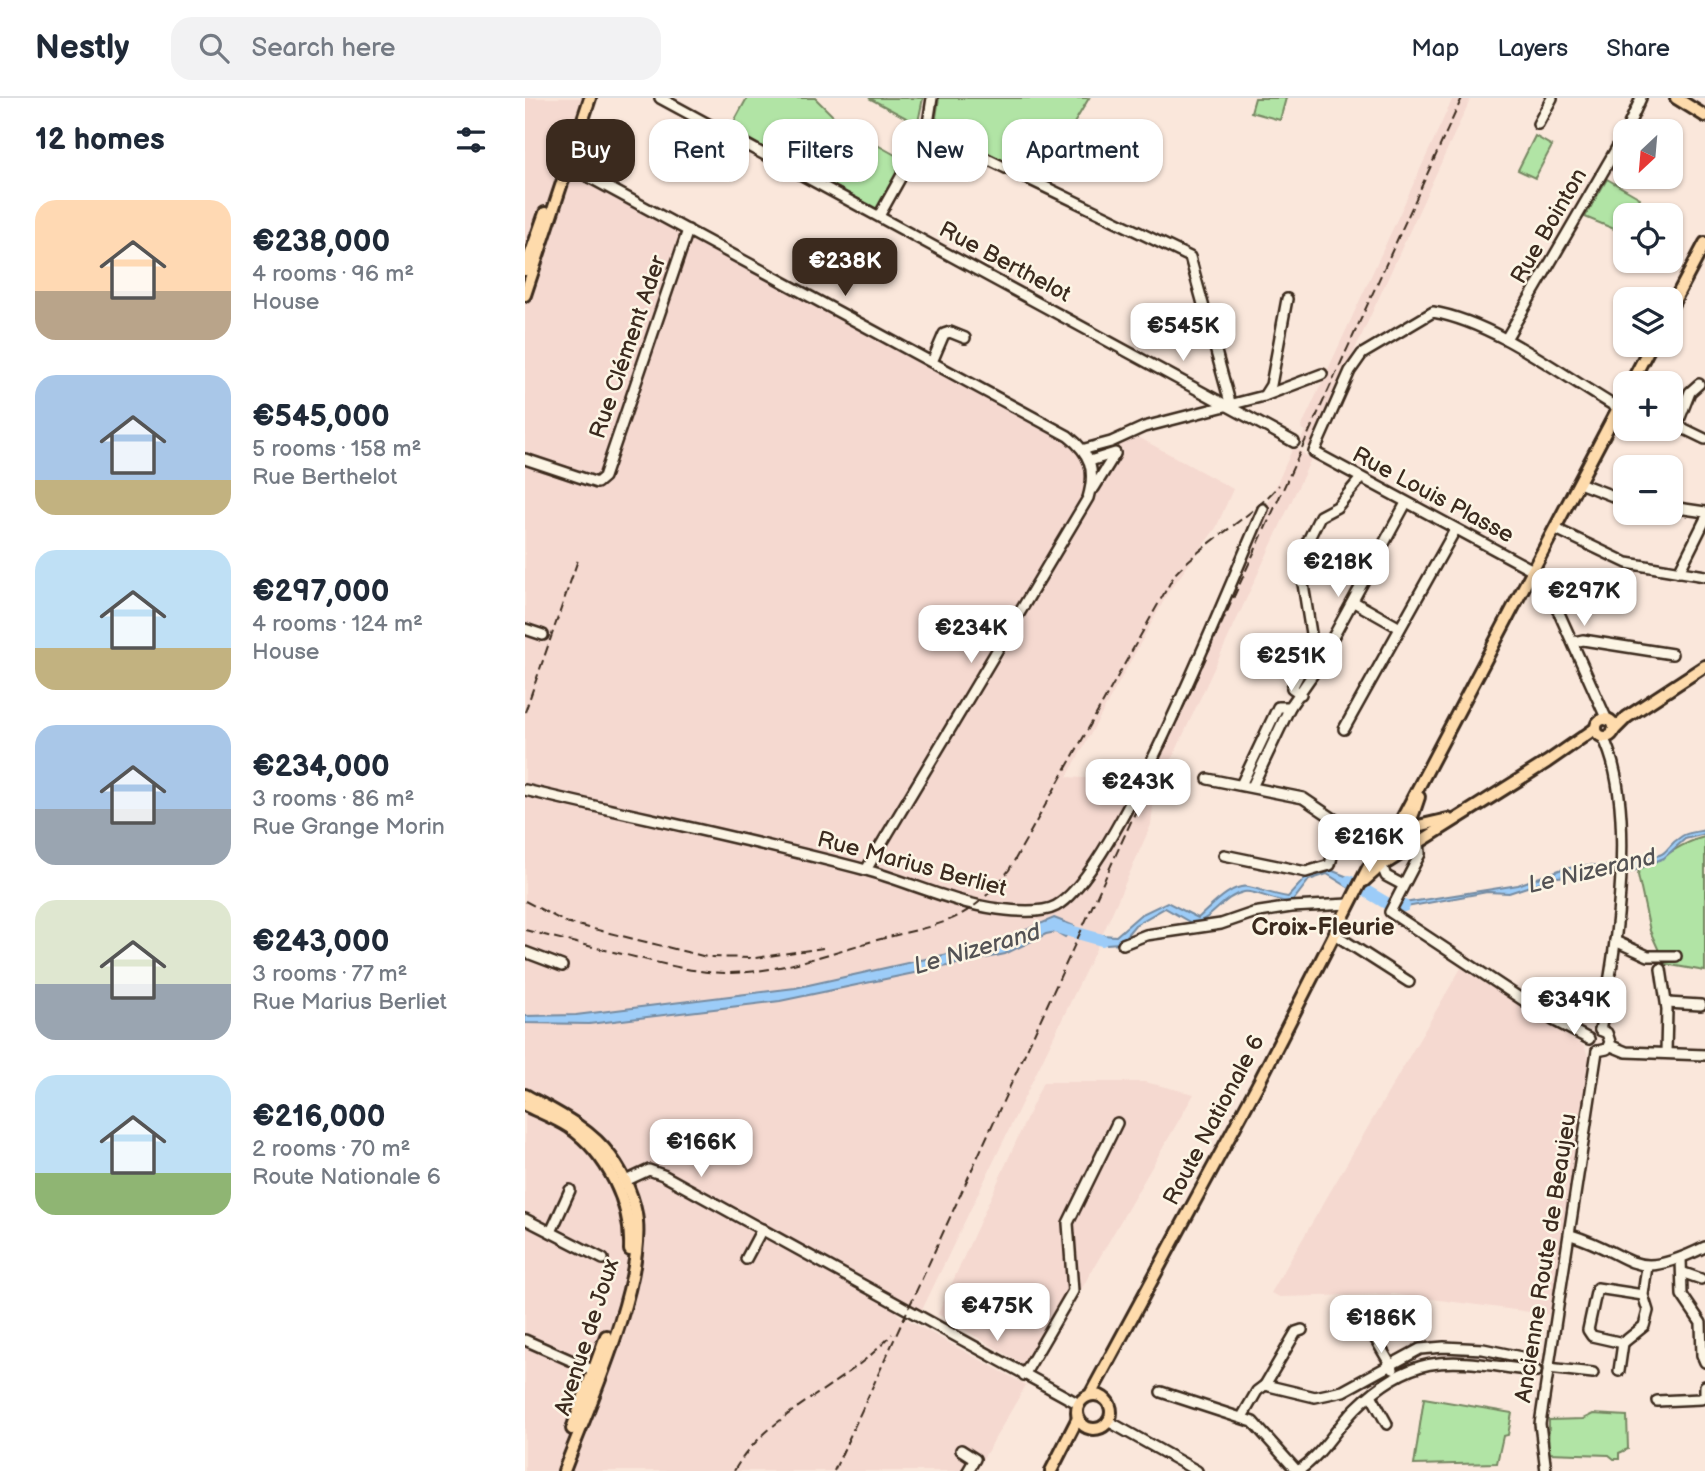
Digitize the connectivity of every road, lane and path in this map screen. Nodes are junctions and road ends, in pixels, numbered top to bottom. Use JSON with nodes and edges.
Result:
{"nodes":[{"id":1,"x":585,"y":98,"type":"edge"},
{"id":2,"x":590,"y":98,"type":"edge"},
{"id":3,"x":660,"y":98,"type":"edge"},
{"id":4,"x":932,"y":98,"type":"edge"},
{"id":5,"x":1552,"y":98,"type":"edge"},
{"id":6,"x":1641,"y":98,"type":"edge"},
{"id":7,"x":1668,"y":98,"type":"edge"},
{"id":8,"x":1676,"y":98,"type":"edge"},
{"id":9,"x":1700,"y":113,"type":"edge"},
{"id":10,"x":579,"y":119,"type":"edge"},
{"id":11,"x":582,"y":119,"type":"edge"},
{"id":12,"x":929,"y":119,"type":"edge"},
{"id":13,"x":1632,"y":119,"type":"edge"},
{"id":14,"x":1538,"y":124,"type":"dead end"},
{"id":15,"x":1613,"y":154,"type":"edge"},
{"id":16,"x":988,"y":159,"type":"edge"},
{"id":17,"x":559,"y":182,"type":"edge"},
{"id":18,"x":561,"y":182,"type":"edge"},
{"id":19,"x":598,"y":182,"type":"edge"},
{"id":20,"x":898,"y":182,"type":"edge"},
{"id":21,"x":879,"y":216,"type":"junction"},
{"id":22,"x":688,"y":230,"type":"junction"},
{"id":23,"x":1705,"y":243,"type":"edge"},
{"id":24,"x":525,"y":270,"type":"edge"},
{"id":25,"x":1682,"y":287,"type":"edge"},
{"id":26,"x":525,"y":295,"type":"edge"},
{"id":27,"x":1287,"y":299,"type":"dead end"},
{"id":28,"x":965,"y":338,"type":"dead end"},
{"id":29,"x":1506,"y":339,"type":"junction"},
{"id":30,"x":932,"y":362,"type":"junction"},
{"id":31,"x":1322,"y":374,"type":"dead end"},
{"id":32,"x":1699,"y":384,"type":"dead end"},
{"id":33,"x":1613,"y":395,"type":"edge"},
{"id":34,"x":1263,"y":396,"type":"junction"},
{"id":35,"x":1231,"y":406,"type":"junction"},
{"id":36,"x":1683,"y":406,"type":"edge"},
{"id":37,"x":1613,"y":419,"type":"edge"},
{"id":38,"x":1683,"y":428,"type":"edge"},
{"id":39,"x":1705,"y":439,"type":"edge"},
{"id":40,"x":1111,"y":442,"type":"junction"},
{"id":41,"x":1294,"y":442,"type":"dead end"},
{"id":42,"x":1085,"y":449,"type":"junction"},
{"id":43,"x":1115,"y":454,"type":"junction"},
{"id":44,"x":525,"y":459,"type":"edge"},
{"id":45,"x":1090,"y":461,"type":"junction"},
{"id":46,"x":1361,"y":478,"type":"junction"},
{"id":47,"x":1579,"y":483,"type":"junction"},
{"id":48,"x":1613,"y":495,"type":"edge"},
{"id":49,"x":1088,"y":498,"type":"junction"},
{"id":50,"x":1406,"y":503,"type":"junction"},
{"id":51,"x":1263,"y":509,"type":"dead end"},
{"id":52,"x":1683,"y":509,"type":"edge"},
{"id":53,"x":1705,"y":512,"type":"edge"},
{"id":54,"x":1705,"y":520,"type":"edge"},
{"id":55,"x":1556,"y":529,"type":"junction"},
{"id":56,"x":1455,"y":530,"type":"junction"},
{"id":57,"x":1533,"y":570,"type":"junction"},
{"id":58,"x":1679,"y":572,"type":"junction"},
{"id":59,"x":1705,"y":576,"type":"edge"},
{"id":60,"x":1354,"y":602,"type":"junction"},
{"id":61,"x":1400,"y":628,"type":"junction"},
{"id":62,"x":525,"y":629,"type":"edge"},
{"id":63,"x":543,"y":635,"type":"dead end"},
{"id":64,"x":1574,"y":642,"type":"junction"},
{"id":65,"x":1672,"y":654,"type":"dead end"},
{"id":66,"x":1705,"y":666,"type":"edge"},
{"id":67,"x":1301,"y":694,"type":"junction"},
{"id":68,"x":1290,"y":707,"type":"junction"},
{"id":69,"x":1604,"y":726,"type":"junction"},
{"id":70,"x":1344,"y":729,"type":"dead end"},
{"id":71,"x":1426,"y":772,"type":"junction"},
{"id":72,"x":1208,"y":779,"type":"dead end"},
{"id":73,"x":1241,"y":785,"type":"junction"},
{"id":74,"x":1252,"y":787,"type":"junction"},
{"id":75,"x":525,"y":790,"type":"edge"},
{"id":76,"x":1460,"y":816,"type":"junction"},
{"id":77,"x":1340,"y":823,"type":"junction"},
{"id":78,"x":1409,"y":828,"type":"junction"},
{"id":79,"x":1391,"y":836,"type":"junction"},
{"id":80,"x":1419,"y":840,"type":"junction"},
{"id":81,"x":1224,"y":855,"type":"dead end"},
{"id":82,"x":1385,"y":864,"type":"junction"},
{"id":83,"x":866,"y":870,"type":"junction"},
{"id":84,"x":1403,"y":885,"type":"junction"},
{"id":85,"x":1359,"y":888,"type":"junction"},
{"id":86,"x":1349,"y":904,"type":"junction"},
{"id":87,"x":1334,"y":934,"type":"junction"},
{"id":88,"x":1615,"y":941,"type":"junction"},
{"id":89,"x":1123,"y":944,"type":"dead end"},
{"id":90,"x":525,"y":952,"type":"edge"},
{"id":91,"x":1677,"y":956,"type":"dead end"},
{"id":92,"x":562,"y":966,"type":"dead end"},
{"id":93,"x":1661,"y":969,"type":"dead end"},
{"id":94,"x":1409,"y":982,"type":"dead end"},
{"id":95,"x":1667,"y":1003,"type":"junction"},
{"id":96,"x":1701,"y":1005,"type":"dead end"},
{"id":97,"x":1600,"y":1030,"type":"junction"},
{"id":98,"x":1589,"y":1039,"type":"junction"},
{"id":99,"x":1609,"y":1045,"type":"junction"},
{"id":100,"x":1597,"y":1051,"type":"junction"},
{"id":101,"x":1666,"y":1052,"type":"junction"},
{"id":102,"x":1705,"y":1055,"type":"edge"},
{"id":103,"x":525,"y":1095,"type":"edge"},
{"id":104,"x":525,"y":1105,"type":"edge"},
{"id":105,"x":1117,"y":1123,"type":"dead end"},
{"id":106,"x":621,"y":1183,"type":"junction"},
{"id":107,"x":570,"y":1190,"type":"dead end"},
{"id":108,"x":525,"y":1219,"type":"edge"},
{"id":109,"x":762,"y":1229,"type":"junction"},
{"id":110,"x":551,"y":1232,"type":"junction"},
{"id":111,"x":1571,"y":1235,"type":"junction"},
{"id":112,"x":1705,"y":1247,"type":"edge"},
{"id":113,"x":1681,"y":1258,"type":"junction"},
{"id":114,"x":603,"y":1259,"type":"dead end"},
{"id":115,"x":746,"y":1259,"type":"dead end"},
{"id":116,"x":1647,"y":1266,"type":"junction"},
{"id":117,"x":1684,"y":1273,"type":"junction"},
{"id":118,"x":1701,"y":1279,"type":"dead end"},
{"id":119,"x":1643,"y":1296,"type":"junction"},
{"id":120,"x":1703,"y":1322,"type":"edge"},
{"id":121,"x":1368,"y":1326,"type":"dead end"},
{"id":122,"x":1302,"y":1330,"type":"dead end"},
{"id":123,"x":525,"y":1340,"type":"edge"},
{"id":124,"x":1623,"y":1343,"type":"junction"},
{"id":125,"x":1705,"y":1362,"type":"edge"},
{"id":126,"x":1391,"y":1366,"type":"junction"},
{"id":127,"x":1536,"y":1371,"type":"junction"},
{"id":128,"x":1548,"y":1371,"type":"junction"},
{"id":129,"x":1619,"y":1371,"type":"dead end"},
{"id":130,"x":598,"y":1372,"type":"junction"},
{"id":131,"x":1593,"y":1373,"type":"dead end"},
{"id":132,"x":1024,"y":1375,"type":"junction"},
{"id":133,"x":1103,"y":1376,"type":"junction"},
{"id":134,"x":1398,"y":1376,"type":"junction"},
{"id":135,"x":1265,"y":1385,"type":"junction"},
{"id":136,"x":1705,"y":1385,"type":"edge"},
{"id":137,"x":1161,"y":1392,"type":"dead end"},
{"id":138,"x":1090,"y":1395,"type":"junction"},
{"id":139,"x":1371,"y":1395,"type":"junction"},
{"id":140,"x":1103,"y":1398,"type":"junction"},
{"id":141,"x":1657,"y":1401,"type":"dead end"},
{"id":142,"x":1079,"y":1404,"type":"junction"},
{"id":143,"x":1242,"y":1416,"type":"junction"},
{"id":144,"x":1108,"y":1420,"type":"junction"},
{"id":145,"x":1081,"y":1422,"type":"junction"},
{"id":146,"x":1387,"y":1424,"type":"dead end"},
{"id":147,"x":961,"y":1450,"type":"dead end"},
{"id":148,"x":557,"y":1471,"type":"edge"},
{"id":149,"x":564,"y":1471,"type":"edge"},
{"id":150,"x":968,"y":1471,"type":"edge"},
{"id":151,"x":1051,"y":1471,"type":"edge"},
{"id":152,"x":1197,"y":1471,"type":"edge"},
{"id":153,"x":1297,"y":1471,"type":"edge"},
{"id":154,"x":1546,"y":1471,"type":"edge"}],
"edges":[{"from":1,"to":10,"type":"main road"},
{"from":2,"to":11,"type":"main road"},
{"from":3,"to":21,"type":"street","name":"Rue Berthelot"},
{"from":4,"to":12,"type":"street"},
{"from":5,"to":14,"type":"street"},
{"from":6,"to":13,"type":"street","name":"Rue Bointon"},
{"from":7,"to":9,"type":"main road"},
{"from":8,"to":9,"type":"main road"},
{"from":15,"to":29,"type":"street","name":"Rue Bointon"},
{"from":16,"to":35,"type":"street"},
{"from":17,"to":24,"type":"main road"},
{"from":18,"to":26,"type":"main road"},
{"from":19,"to":22,"type":"street"},
{"from":20,"to":21,"type":"street"},
{"from":21,"to":35,"type":"street","name":"Rue Berthelot"},
{"from":22,"to":30,"type":"street"},
{"from":22,"to":44,"type":"street","name":"Rue Clément Ader"},
{"from":23,"to":25,"type":"main road"},
{"from":27,"to":34,"type":"street"},
{"from":28,"to":30,"type":"street"},
{"from":29,"to":33,"type":"street"},
{"from":29,"to":46,"type":"street","name":"Rue Louis Plasse"},
{"from":30,"to":42,"type":"street"},
{"from":31,"to":34,"type":"street"},
{"from":32,"to":36,"type":"street"},
{"from":34,"to":35,"type":"street"},
{"from":35,"to":40,"type":"street"},
{"from":35,"to":41,"type":"street","name":"Rue Berthelot"},
{"from":37,"to":47,"type":"main road","name":"Route Nationale 6"},
{"from":38,"to":39,"type":"street"},
{"from":40,"to":42,"type":"street"},
{"from":40,"to":43,"type":"street"},
{"from":42,"to":45,"type":"street"},
{"from":43,"to":45,"type":"street"},
{"from":43,"to":49,"type":"street"},
{"from":45,"to":49,"type":"street"},
{"from":46,"to":50,"type":"street","name":"Rue Louis Plasse"},
{"from":46,"to":67,"type":"street"},
{"from":47,"to":48,"type":"street"},
{"from":47,"to":55,"type":"main road","name":"Route Nationale 6"},
{"from":49,"to":83,"type":"street"},
{"from":50,"to":56,"type":"street","name":"Rue Louis Plasse"},
{"from":50,"to":60,"type":"street"},
{"from":51,"to":83,"type":"street","name":"Rue Marius Berliet"},
{"from":52,"to":53,"type":"street"},
{"from":54,"to":58,"type":"street"},
{"from":55,"to":57,"type":"main road","name":"Route Nationale 6"},
{"from":55,"to":58,"type":"street"},
{"from":56,"to":57,"type":"street","name":"Rue Louis Plasse"},
{"from":56,"to":61,"type":"street"},
{"from":57,"to":64,"type":"street"},
{"from":57,"to":71,"type":"main road","name":"Route Nationale 6"},
{"from":58,"to":59,"type":"street"},
{"from":60,"to":61,"type":"street"},
{"from":60,"to":67,"type":"street"},
{"from":61,"to":70,"type":"street"},
{"from":62,"to":63,"type":"street"},
{"from":64,"to":65,"type":"street"},
{"from":64,"to":69,"type":"street"},
{"from":66,"to":69,"type":"main road"},
{"from":67,"to":68,"type":"street"},
{"from":68,"to":73,"type":"street"},
{"from":68,"to":74,"type":"street"},
{"from":69,"to":76,"type":"main road"},
{"from":69,"to":88,"type":"street"},
{"from":71,"to":78,"type":"main road","name":"Route Nationale 6"},
{"from":71,"to":79,"type":"main road","name":"Route Nationale 6"},
{"from":72,"to":73,"type":"street"},
{"from":73,"to":74,"type":"street"},
{"from":74,"to":77,"type":"street"},
{"from":75,"to":83,"type":"street","name":"Rue Marius Berliet"},
{"from":76,"to":78,"type":"main road"},
{"from":76,"to":80,"type":"main road"},
{"from":77,"to":79,"type":"street"},
{"from":77,"to":81,"type":"street"},
{"from":78,"to":79,"type":"main road"},
{"from":78,"to":80,"type":"street"},
{"from":78,"to":82,"type":"main road","name":"Route Nationale 6"},
{"from":79,"to":82,"type":"street"},
{"from":79,"to":85,"type":"main road","name":"Route Nationale 6"},
{"from":80,"to":82,"type":"main road"},
{"from":80,"to":84,"type":"street"},
{"from":82,"to":84,"type":"street"},
{"from":82,"to":85,"type":"main road","name":"Route Nationale 6"},
{"from":84,"to":98,"type":"street"},
{"from":85,"to":86,"type":"main road","name":"Route Nationale 6"},
{"from":86,"to":87,"type":"main road","name":"Route Nationale 6"},
{"from":86,"to":89,"type":"street"},
{"from":87,"to":94,"type":"street"},
{"from":87,"to":133,"type":"main road","name":"Route Nationale 6"},
{"from":88,"to":91,"type":"street"},
{"from":88,"to":97,"type":"street"},
{"from":90,"to":92,"type":"street"},
{"from":93,"to":95,"type":"street"},
{"from":95,"to":96,"type":"street"},
{"from":95,"to":101,"type":"street"},
{"from":97,"to":98,"type":"street"},
{"from":97,"to":99,"type":"street"},
{"from":98,"to":100,"type":"street"},
{"from":99,"to":100,"type":"street"},
{"from":99,"to":101,"type":"street"},
{"from":100,"to":111,"type":"street","name":"Ancienne Route de Beaujeu"},
{"from":101,"to":102,"type":"street"},
{"from":103,"to":106,"type":"main road","name":"Avenue de Joux"},
{"from":104,"to":106,"type":"main road","name":"Avenue de Joux"},
{"from":105,"to":132,"type":"street"},
{"from":106,"to":109,"type":"street"},
{"from":106,"to":130,"type":"main road","name":"Avenue de Joux"},
{"from":107,"to":110,"type":"street"},
{"from":108,"to":110,"type":"street"},
{"from":109,"to":115,"type":"street"},
{"from":109,"to":132,"type":"street"},
{"from":110,"to":114,"type":"street"},
{"from":111,"to":116,"type":"street"},
{"from":111,"to":128,"type":"street","name":"Ancienne Route de Beaujeu"},
{"from":112,"to":113,"type":"street"},
{"from":113,"to":116,"type":"street"},
{"from":113,"to":117,"type":"street"},
{"from":116,"to":119,"type":"street"},
{"from":117,"to":118,"type":"street"},
{"from":117,"to":120,"type":"street"},
{"from":119,"to":124,"type":"street"},
{"from":119,"to":124,"type":"street"},
{"from":120,"to":125,"type":"street"},
{"from":121,"to":126,"type":"street"},
{"from":122,"to":135,"type":"street"},
{"from":123,"to":130,"type":"street"},
{"from":124,"to":129,"type":"street"},
{"from":126,"to":127,"type":"street"},
{"from":126,"to":134,"type":"street"},
{"from":126,"to":135,"type":"street"},
{"from":127,"to":128,"type":"street"},
{"from":127,"to":134,"type":"street"},
{"from":128,"to":131,"type":"street"},
{"from":128,"to":154,"type":"street","name":"Ancienne Route de Beaujeu"},
{"from":130,"to":148,"type":"main road","name":"Avenue de Joux"},
{"from":130,"to":149,"type":"main road","name":"Avenue de Joux"},
{"from":132,"to":142,"type":"street"},
{"from":133,"to":138,"type":"main road","name":"Route Nationale 6"},
{"from":133,"to":140,"type":"main road","name":"Route Nationale 6"},
{"from":134,"to":139,"type":"street"},
{"from":135,"to":143,"type":"street"},
{"from":136,"to":141,"type":"street"},
{"from":137,"to":143,"type":"street"},
{"from":138,"to":140,"type":"main road"},
{"from":138,"to":142,"type":"main road"},
{"from":139,"to":146,"type":"street"},
{"from":139,"to":153,"type":"street"},
{"from":140,"to":144,"type":"main road"},
{"from":142,"to":145,"type":"main road"},
{"from":143,"to":153,"type":"street"},
{"from":144,"to":145,"type":"main road"},
{"from":144,"to":152,"type":"street"},
{"from":145,"to":151,"type":"main road"},
{"from":147,"to":150,"type":"street"}]}
